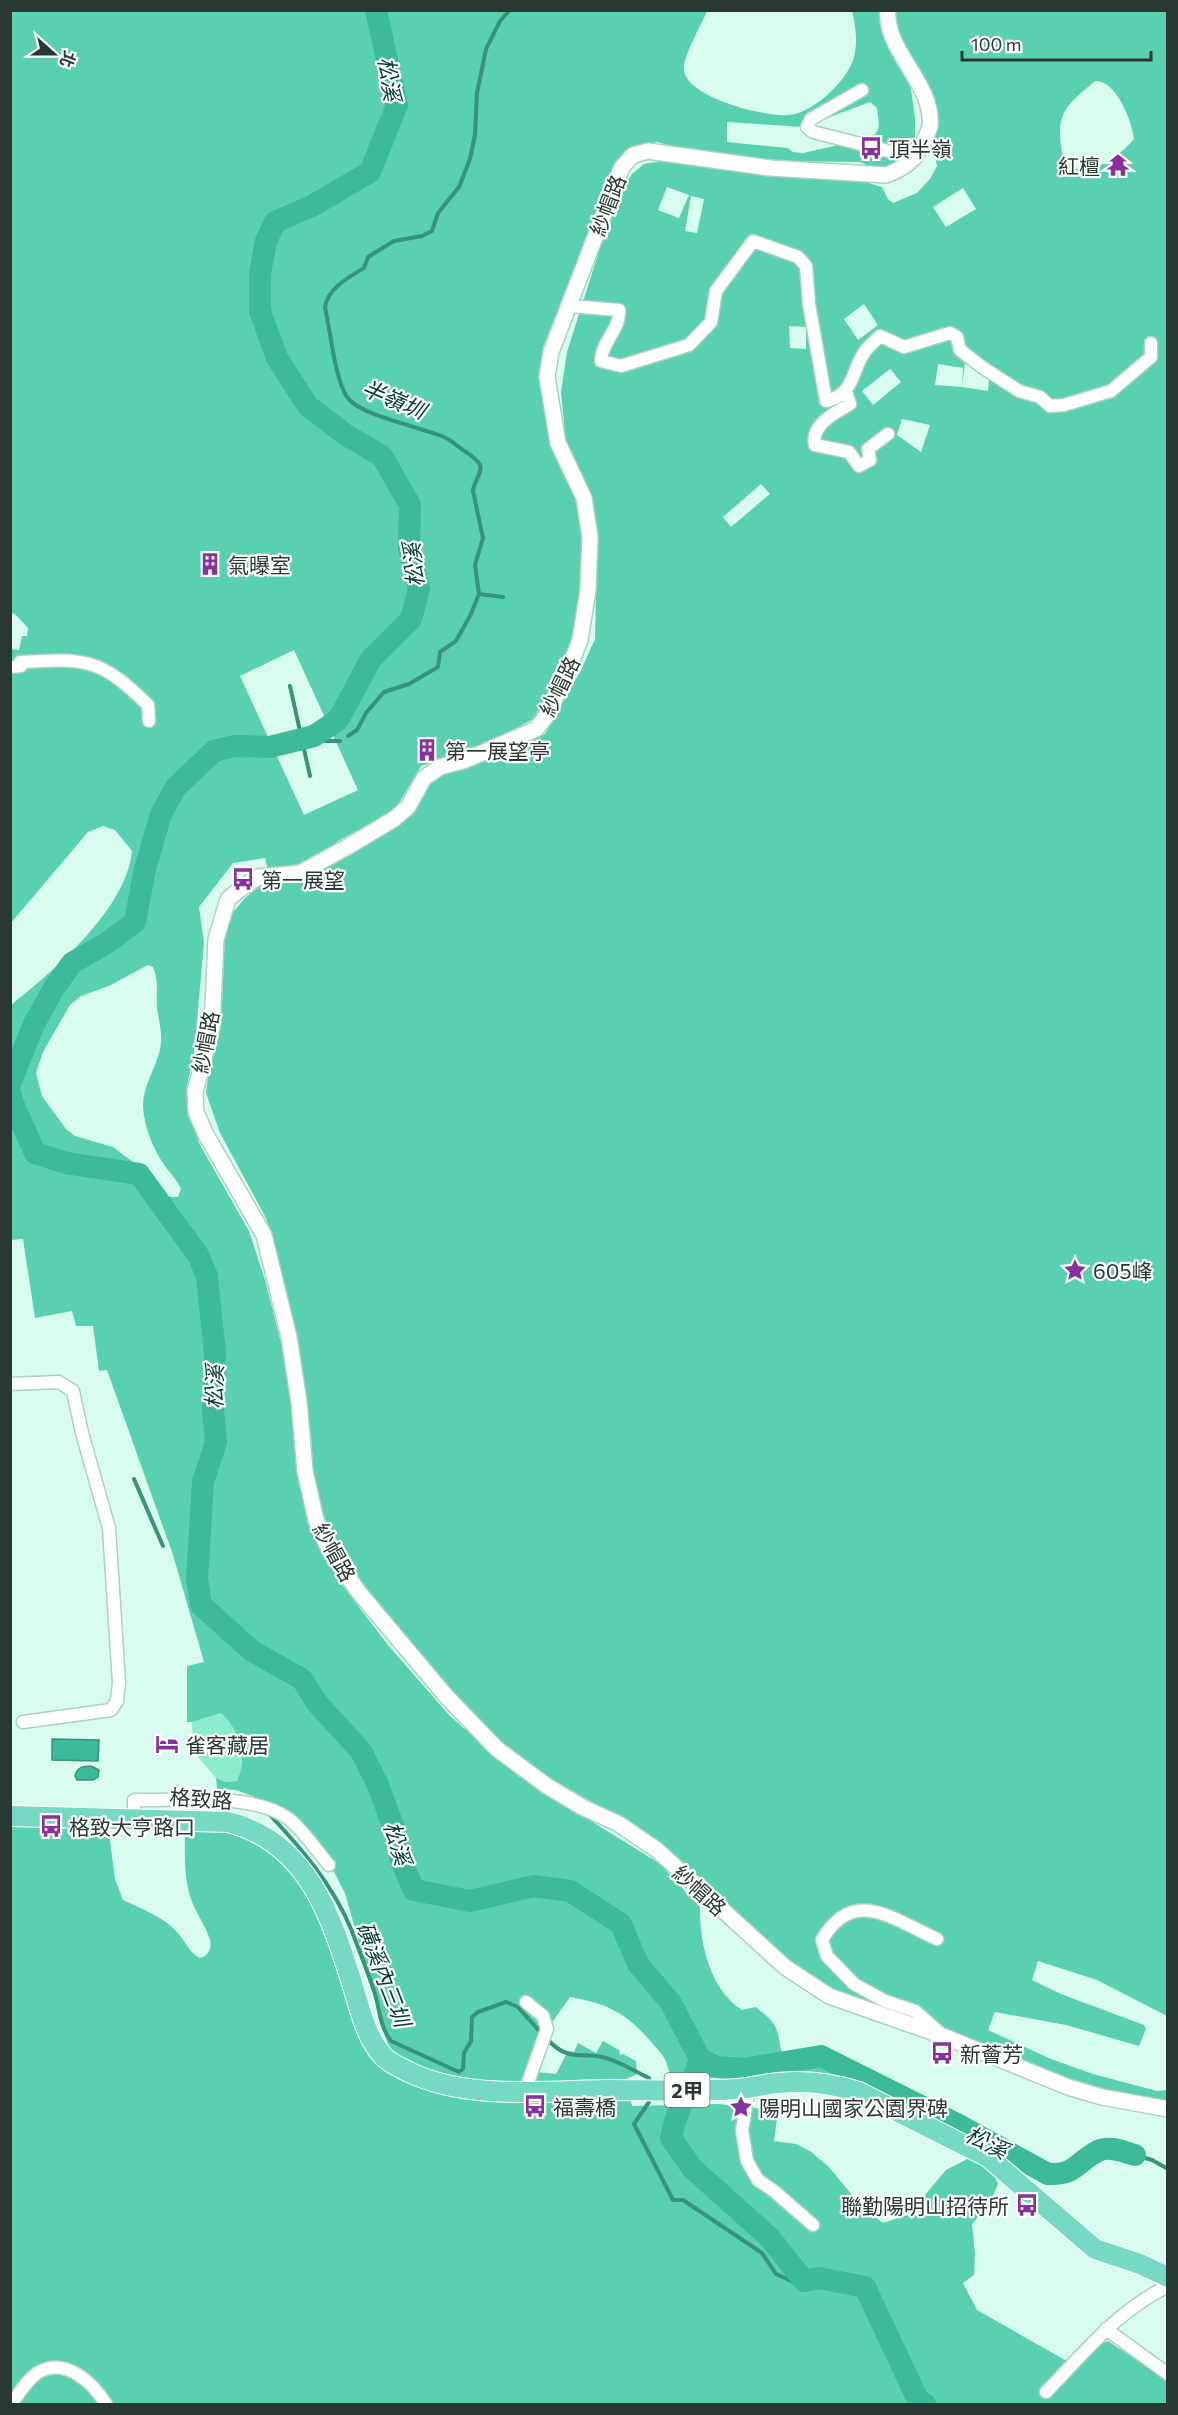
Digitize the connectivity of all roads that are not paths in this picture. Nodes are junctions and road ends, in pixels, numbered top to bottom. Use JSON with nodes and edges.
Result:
{"nodes":[{"id":1,"x":888,"y":10,"type":"edge"},
{"id":2,"x":862,"y":90,"type":"dead end"},
{"id":3,"x":916,"y":158,"type":"junction"},
{"id":4,"x":569,"y":306,"type":"junction"},
{"id":5,"x":1151,"y":343,"type":"dead end"},
{"id":6,"x":846,"y":392,"type":"junction"},
{"id":7,"x":888,"y":434,"type":"dead end"},
{"id":8,"x":10,"y":667,"type":"edge"},
{"id":9,"x":149,"y":721,"type":"dead end"},
{"id":10,"x":10,"y":1384,"type":"edge"},
{"id":11,"x":23,"y":1722,"type":"dead end"},
{"id":12,"x":179,"y":1811,"type":"junction"},
{"id":13,"x":10,"y":1816,"type":"edge"},
{"id":14,"x":329,"y":1865,"type":"dead end"},
{"id":15,"x":937,"y":1939,"type":"dead end"},
{"id":16,"x":526,"y":2002,"type":"dead end"},
{"id":17,"x":944,"y":2036,"type":"junction"},
{"id":18,"x":744,"y":2088,"type":"junction"},
{"id":19,"x":525,"y":2091,"type":"junction"},
{"id":20,"x":1167,"y":2109,"type":"edge"},
{"id":21,"x":813,"y":2225,"type":"dead end"},
{"id":22,"x":1167,"y":2277,"type":"edge"},
{"id":23,"x":1167,"y":2286,"type":"edge"},
{"id":24,"x":1106,"y":2329,"type":"junction"},
{"id":25,"x":1167,"y":2374,"type":"edge"},
{"id":26,"x":1046,"y":2392,"type":"dead end"},
{"id":27,"x":11,"y":2404,"type":"edge"},
{"id":28,"x":106,"y":2404,"type":"edge"}],
"edges":[{"from":1,"to":3,"type":"street"},
{"from":2,"to":3,"type":"street"},
{"from":3,"to":4,"type":"street","name":"紗帽路"},
{"from":4,"to":6,"type":"street"},
{"from":4,"to":17,"type":"street","name":"紗帽路"},
{"from":5,"to":6,"type":"street"},
{"from":6,"to":7,"type":"street"},
{"from":8,"to":9,"type":"street"},
{"from":10,"to":11,"type":"street"},
{"from":12,"to":13,"type":"main road","name":"格致路","number":"2甲"},
{"from":12,"to":14,"type":"street"},
{"from":12,"to":19,"type":"main road","name":"格致路","number":"2甲"},
{"from":15,"to":17,"type":"street"},
{"from":16,"to":19,"type":"street"},
{"from":17,"to":20,"type":"street","name":"紗帽路"},
{"from":18,"to":19,"type":"main road","name":"格致路","number":"2甲"},
{"from":18,"to":21,"type":"street"},
{"from":18,"to":22,"type":"main road","number":"2甲"},
{"from":23,"to":24,"type":"street"},
{"from":24,"to":25,"type":"street"},
{"from":24,"to":26,"type":"street"},
{"from":27,"to":28,"type":"street"}]}
